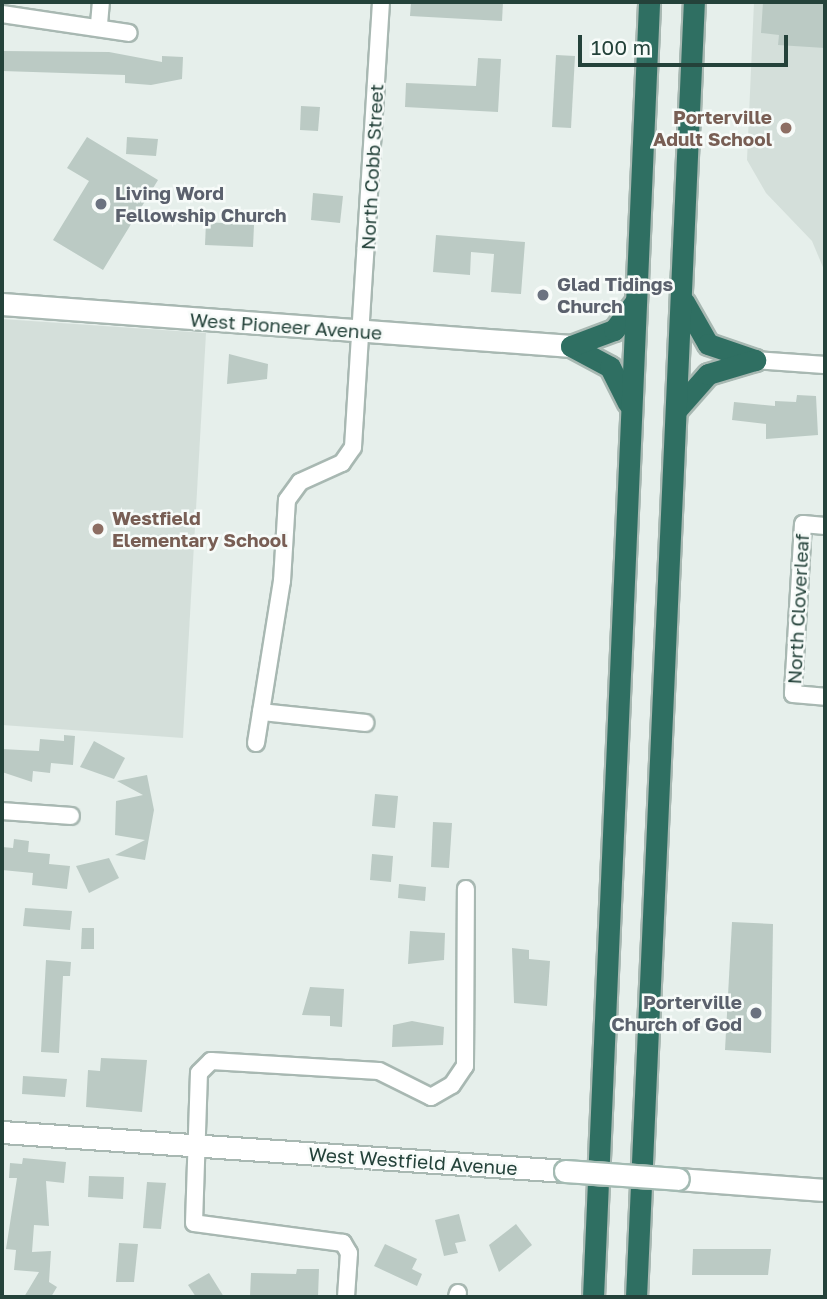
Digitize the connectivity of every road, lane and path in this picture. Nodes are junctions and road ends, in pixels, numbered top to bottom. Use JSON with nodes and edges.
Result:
{"nodes":[{"id":1,"x":100,"y":2,"type":"edge"},
{"id":2,"x":381,"y":2,"type":"edge"},
{"id":3,"x":649,"y":2,"type":"edge"},
{"id":4,"x":694,"y":2,"type":"edge"},
{"id":5,"x":2,"y":14,"type":"edge"},
{"id":6,"x":99,"y":24,"type":"junction"},
{"id":7,"x":129,"y":33,"type":"dead end"},
{"id":8,"x":681,"y":299,"type":"junction"},
{"id":9,"x":636,"y":301,"type":"junction"},
{"id":10,"x":2,"y":304,"type":"edge"},
{"id":11,"x":363,"y":332,"type":"junction"},
{"id":12,"x":571,"y":346,"type":"junction"},
{"id":13,"x":755,"y":360,"type":"junction"},
{"id":14,"x":825,"y":365,"type":"edge"},
{"id":15,"x":676,"y":411,"type":"junction"},
{"id":16,"x":631,"y":413,"type":"junction"},
{"id":17,"x":825,"y":526,"type":"edge"},
{"id":18,"x":825,"y":697,"type":"edge"},
{"id":19,"x":261,"y":712,"type":"junction"},
{"id":20,"x":365,"y":723,"type":"dead end"},
{"id":21,"x":256,"y":743,"type":"dead end"},
{"id":22,"x":2,"y":811,"type":"edge"},
{"id":23,"x":71,"y":816,"type":"dead end"},
{"id":24,"x":466,"y":890,"type":"dead end"},
{"id":25,"x":2,"y":1132,"type":"edge"},
{"id":26,"x":194,"y":1146,"type":"junction"},
{"id":27,"x":825,"y":1190,"type":"edge"},
{"id":28,"x":346,"y":1297,"type":"edge"},
{"id":29,"x":593,"y":1297,"type":"edge"},
{"id":30,"x":636,"y":1297,"type":"edge"}],
"edges":[{"from":1,"to":6,"type":"street"},
{"from":2,"to":11,"type":"street","name":"North Cobb Street"},
{"from":3,"to":9,"type":"highway"},
{"from":4,"to":8,"type":"highway"},
{"from":5,"to":6,"type":"street"},
{"from":6,"to":7,"type":"street"},
{"from":8,"to":13,"type":"highway"},
{"from":8,"to":15,"type":"highway"},
{"from":9,"to":12,"type":"highway"},
{"from":9,"to":16,"type":"highway"},
{"from":10,"to":11,"type":"street","name":"West Pioneer Avenue"},
{"from":11,"to":12,"type":"street","name":"West Pioneer Avenue"},
{"from":11,"to":19,"type":"street","name":"North Cobb Street"},
{"from":12,"to":16,"type":"highway"},
{"from":13,"to":14,"type":"street"},
{"from":13,"to":15,"type":"highway"},
{"from":15,"to":30,"type":"highway"},
{"from":16,"to":29,"type":"highway"},
{"from":17,"to":18,"type":"street","name":"North Cloverleaf"},
{"from":19,"to":20,"type":"street"},
{"from":19,"to":21,"type":"street"},
{"from":22,"to":23,"type":"street"},
{"from":24,"to":26,"type":"street"},
{"from":25,"to":26,"type":"street","name":"West Westfield Avenue"},
{"from":26,"to":27,"type":"street","name":"West Westfield Avenue","bridge":true},
{"from":26,"to":28,"type":"street"}]}
